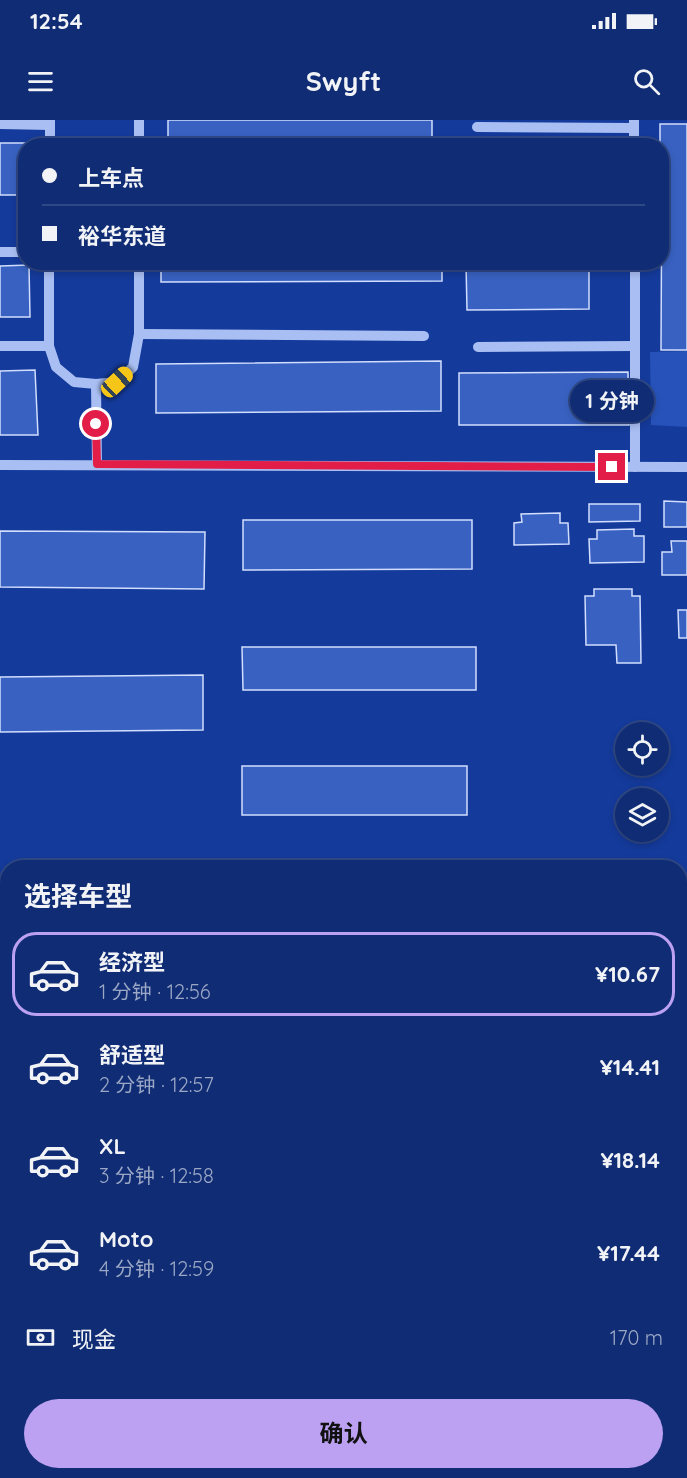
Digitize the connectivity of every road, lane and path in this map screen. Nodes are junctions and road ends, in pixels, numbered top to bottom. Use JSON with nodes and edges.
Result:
{"nodes":[{"id":1,"x":139,"y":120,"type":"edge"},
{"id":2,"x":50,"y":122,"type":"edge"},
{"id":3,"x":0,"y":124,"type":"edge"},
{"id":4,"x":634,"y":124,"type":"edge"},
{"id":5,"x":477,"y":127,"type":"dead end"},
{"id":6,"x":50,"y":138,"type":"edge"},
{"id":7,"x":139,"y":138,"type":"edge"},
{"id":8,"x":0,"y":252,"type":"edge"},
{"id":9,"x":18,"y":252,"type":"edge"},
{"id":10,"x":49,"y":270,"type":"edge"},
{"id":11,"x":139,"y":270,"type":"edge"},
{"id":12,"x":635,"y":270,"type":"edge"},
{"id":13,"x":139,"y":334,"type":"junction"},
{"id":14,"x":424,"y":336,"type":"dead end"},
{"id":15,"x":0,"y":346,"type":"edge"},
{"id":16,"x":49,"y":346,"type":"junction"},
{"id":17,"x":635,"y":346,"type":"junction"},
{"id":18,"x":478,"y":347,"type":"dead end"},
{"id":19,"x":96,"y":384,"type":"junction"},
{"id":20,"x":97,"y":464,"type":"junction"},
{"id":21,"x":0,"y":465,"type":"edge"},
{"id":22,"x":635,"y":467,"type":"junction"},
{"id":23,"x":687,"y":467,"type":"edge"}],
"edges":[{"from":1,"to":7,"type":"street"},
{"from":2,"to":3,"type":"street"},
{"from":2,"to":6,"type":"street"},
{"from":4,"to":5,"type":"street"},
{"from":8,"to":9,"type":"street"},
{"from":10,"to":16,"type":"street"},
{"from":11,"to":13,"type":"street"},
{"from":12,"to":17,"type":"street"},
{"from":13,"to":14,"type":"street"},
{"from":13,"to":19,"type":"street"},
{"from":15,"to":16,"type":"street"},
{"from":16,"to":19,"type":"street"},
{"from":17,"to":18,"type":"street"},
{"from":17,"to":22,"type":"street"},
{"from":19,"to":20,"type":"street"},
{"from":20,"to":21,"type":"street"},
{"from":20,"to":22,"type":"street"},
{"from":22,"to":23,"type":"street"}]}
